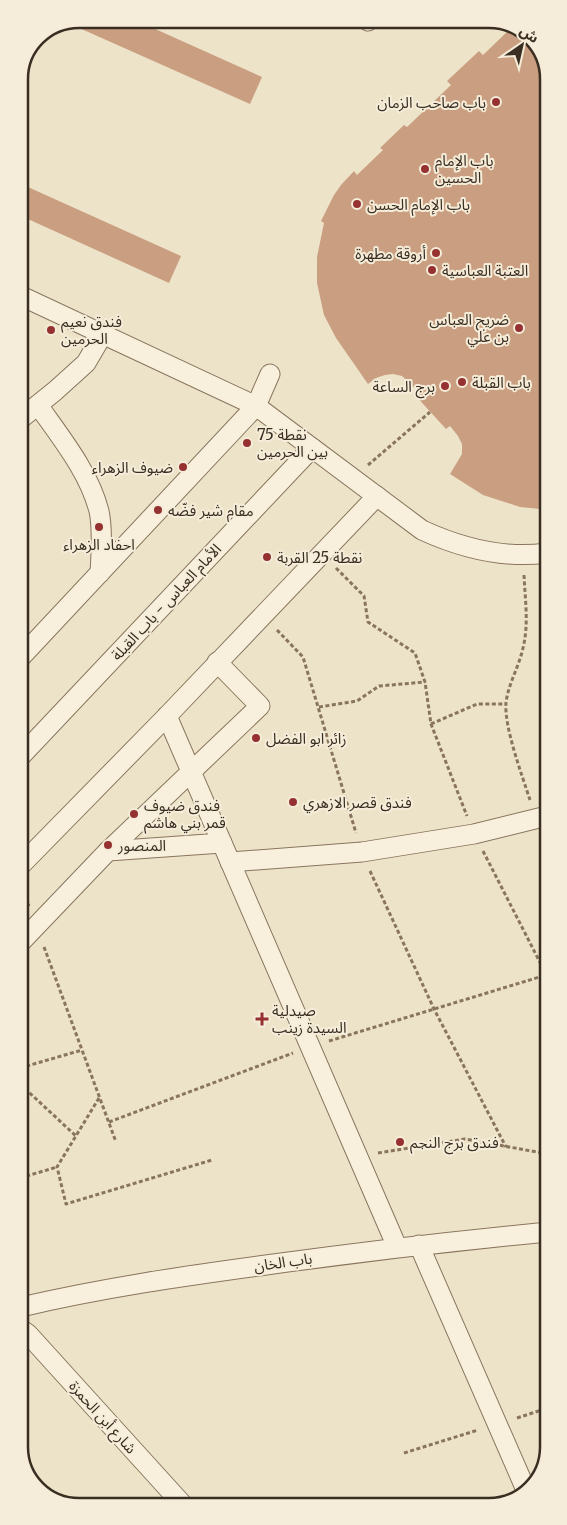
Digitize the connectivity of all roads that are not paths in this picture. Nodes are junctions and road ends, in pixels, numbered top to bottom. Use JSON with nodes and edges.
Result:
{"nodes":[{"id":1,"x":28,"y":299,"type":"edge"},
{"id":2,"x":103,"y":334,"type":"junction"},
{"id":3,"x":270,"y":374,"type":"dead end"},
{"id":4,"x":38,"y":405,"type":"junction"},
{"id":5,"x":256,"y":406,"type":"junction"},
{"id":6,"x":28,"y":413,"type":"edge"},
{"id":7,"x":312,"y":448,"type":"junction"},
{"id":8,"x":377,"y":496,"type":"junction"},
{"id":9,"x":540,"y":553,"type":"edge"},
{"id":10,"x":100,"y":573,"type":"junction"},
{"id":11,"x":28,"y":650,"type":"edge"},
{"id":12,"x":217,"y":662,"type":"junction"},
{"id":13,"x":167,"y":716,"type":"junction"},
{"id":14,"x":28,"y":749,"type":"edge"},
{"id":15,"x":191,"y":772,"type":"junction"},
{"id":16,"x":540,"y":818,"type":"edge"},
{"id":17,"x":222,"y":843,"type":"junction"},
{"id":18,"x":108,"y":851,"type":"junction"},
{"id":19,"x":28,"y":858,"type":"edge"},
{"id":20,"x":230,"y":862,"type":"junction"},
{"id":21,"x":28,"y":935,"type":"edge"},
{"id":22,"x":540,"y":1233,"type":"edge"},
{"id":23,"x":419,"y":1244,"type":"junction"},
{"id":24,"x":397,"y":1247,"type":"junction"},
{"id":25,"x":28,"y":1305,"type":"edge"},
{"id":26,"x":28,"y":1334,"type":"edge"},
{"id":27,"x":523,"y":1484,"type":"edge"},
{"id":28,"x":176,"y":1497,"type":"edge"}],
"edges":[{"from":1,"to":2,"type":"street"},
{"from":2,"to":4,"type":"street"},
{"from":2,"to":5,"type":"street"},
{"from":3,"to":5,"type":"street"},
{"from":4,"to":6,"type":"street"},
{"from":4,"to":10,"type":"street"},
{"from":5,"to":7,"type":"street"},
{"from":5,"to":10,"type":"street"},
{"from":7,"to":8,"type":"street"},
{"from":7,"to":14,"type":"street","name":"الأمام العباس - باب القبلة"},
{"from":8,"to":9,"type":"street"},
{"from":8,"to":12,"type":"street"},
{"from":10,"to":11,"type":"street"},
{"from":12,"to":13,"type":"street"},
{"from":12,"to":15,"type":"street"},
{"from":13,"to":15,"type":"street"},
{"from":13,"to":19,"type":"street"},
{"from":15,"to":17,"type":"street"},
{"from":15,"to":18,"type":"street"},
{"from":16,"to":20,"type":"street"},
{"from":17,"to":18,"type":"street"},
{"from":17,"to":20,"type":"street"},
{"from":18,"to":21,"type":"street"},
{"from":20,"to":24,"type":"street"},
{"from":22,"to":23,"type":"street","name":"باب الخان"},
{"from":23,"to":24,"type":"street","name":"باب الخان"},
{"from":23,"to":27,"type":"street"},
{"from":24,"to":25,"type":"street","name":"باب الخان"},
{"from":26,"to":28,"type":"street","name":"شارع أبن الحمزة"}]}
